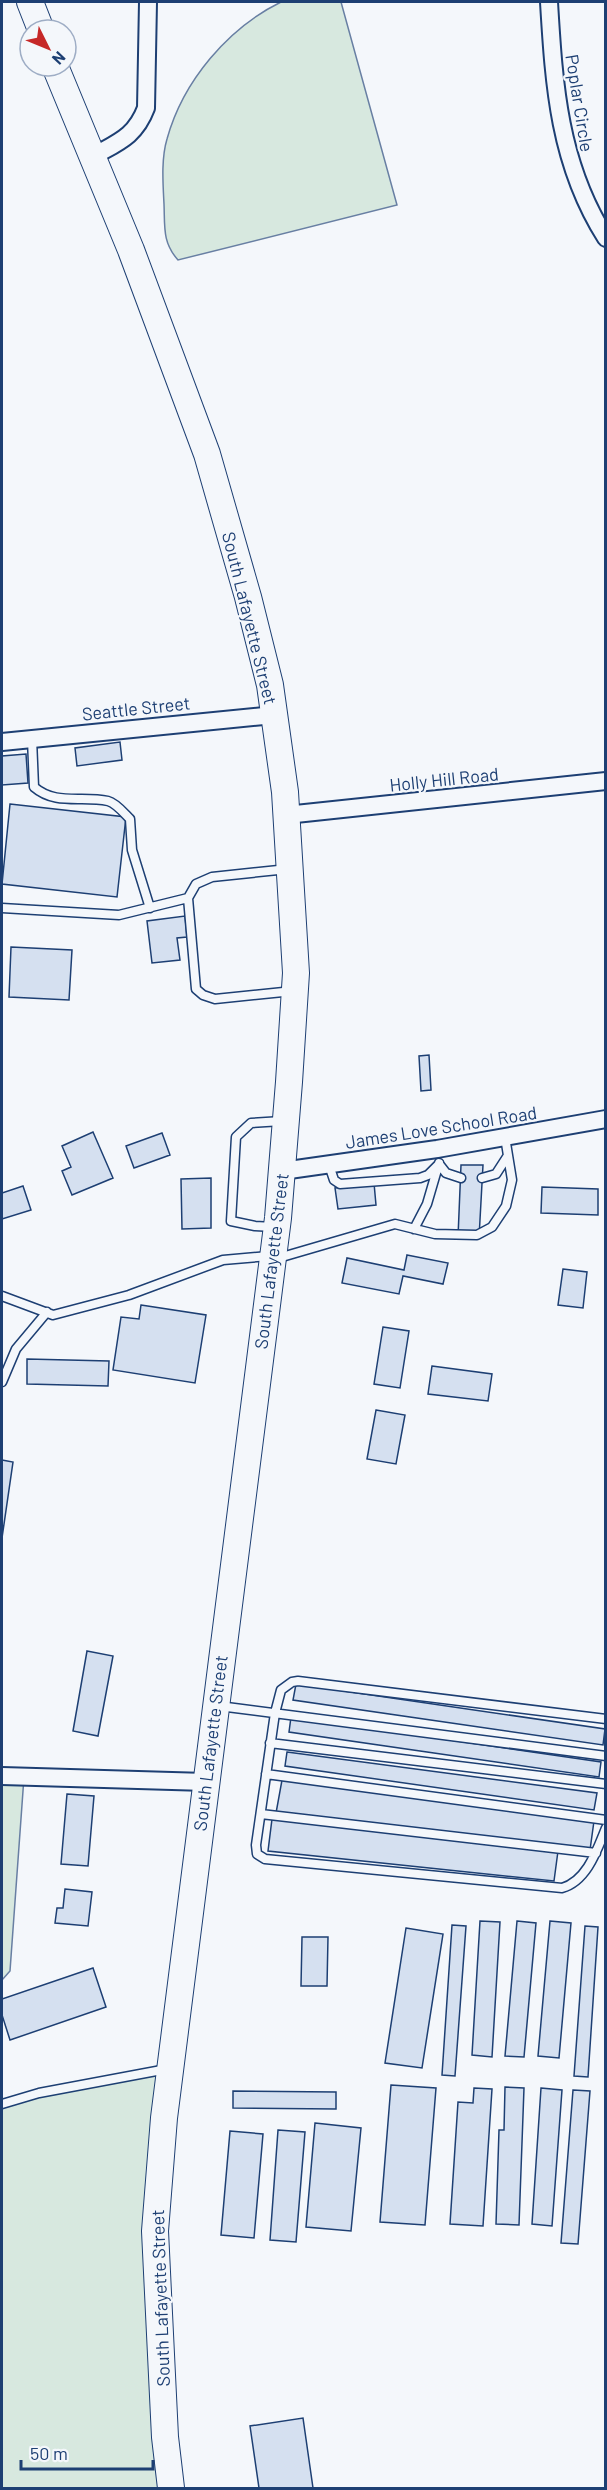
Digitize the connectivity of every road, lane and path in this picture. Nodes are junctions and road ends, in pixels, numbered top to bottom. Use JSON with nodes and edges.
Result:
{"nodes":[{"id":1,"x":30,"y":2,"type":"edge"},
{"id":2,"x":148,"y":2,"type":"edge"},
{"id":3,"x":549,"y":2,"type":"edge"},
{"id":4,"x":36,"y":18,"type":"edge"},
{"id":5,"x":60,"y":78,"type":"edge"},
{"id":6,"x":92,"y":157,"type":"junction"},
{"id":7,"x":606,"y":238,"type":"edge"},
{"id":8,"x":274,"y":715,"type":"junction"},
{"id":9,"x":32,"y":739,"type":"junction"},
{"id":10,"x":2,"y":742,"type":"edge"},
{"id":11,"x":606,"y":781,"type":"edge"},
{"id":12,"x":286,"y":815,"type":"junction"},
{"id":13,"x":289,"y":869,"type":"junction"},
{"id":14,"x":188,"y":898,"type":"junction"},
{"id":15,"x":2,"y":908,"type":"edge"},
{"id":16,"x":150,"y":908,"type":"junction"},
{"id":17,"x":295,"y":991,"type":"junction"},
{"id":18,"x":606,"y":1119,"type":"edge"},
{"id":19,"x":286,"y":1121,"type":"junction"},
{"id":20,"x":505,"y":1137,"type":"junction"},
{"id":21,"x":438,"y":1156,"type":"junction"},
{"id":22,"x":507,"y":1157,"type":"junction"},
{"id":23,"x":329,"y":1165,"type":"junction"},
{"id":24,"x":282,"y":1171,"type":"junction"},
{"id":25,"x":461,"y":1178,"type":"dead end"},
{"id":26,"x":482,"y":1178,"type":"dead end"},
{"id":27,"x":276,"y":1227,"type":"junction"},
{"id":28,"x":414,"y":1229,"type":"junction"},
{"id":29,"x":272,"y":1258,"type":"junction"},
{"id":30,"x":2,"y":1296,"type":"edge"},
{"id":31,"x":47,"y":1312,"type":"junction"},
{"id":32,"x":2,"y":1382,"type":"edge"},
{"id":33,"x":215,"y":1706,"type":"junction"},
{"id":34,"x":274,"y":1713,"type":"junction"},
{"id":35,"x":606,"y":1719,"type":"edge"},
{"id":36,"x":270,"y":1743,"type":"junction"},
{"id":37,"x":606,"y":1756,"type":"edge"},
{"id":38,"x":266,"y":1774,"type":"junction"},
{"id":39,"x":2,"y":1776,"type":"edge"},
{"id":40,"x":206,"y":1782,"type":"junction"},
{"id":41,"x":606,"y":1784,"type":"edge"},
{"id":42,"x":261,"y":1814,"type":"junction"},
{"id":43,"x":606,"y":1820,"type":"edge"},
{"id":44,"x":606,"y":1828,"type":"edge"},
{"id":45,"x":596,"y":1853,"type":"junction"},
{"id":46,"x":170,"y":2068,"type":"junction"},
{"id":47,"x":2,"y":2104,"type":"edge"},
{"id":48,"x":171,"y":2488,"type":"edge"}],
"edges":[{"from":1,"to":4,"type":"main road"},
{"from":2,"to":6,"type":"street"},
{"from":3,"to":7,"type":"street","name":"Poplar Circle"},
{"from":5,"to":6,"type":"main road","name":"South Lafayette Street"},
{"from":6,"to":8,"type":"main road","name":"South Lafayette Street"},
{"from":8,"to":9,"type":"street","name":"Seattle Street"},
{"from":8,"to":12,"type":"main road","name":"South Lafayette Street"},
{"from":9,"to":10,"type":"street","name":"Seattle Street"},
{"from":9,"to":16,"type":"lane"},
{"from":11,"to":12,"type":"street","name":"Holly Hill Road"},
{"from":12,"to":13,"type":"main road","name":"South Lafayette Street"},
{"from":13,"to":14,"type":"lane"},
{"from":13,"to":17,"type":"main road","name":"South Lafayette Street"},
{"from":14,"to":16,"type":"lane"},
{"from":14,"to":17,"type":"lane"},
{"from":15,"to":16,"type":"lane"},
{"from":17,"to":19,"type":"main road","name":"South Lafayette Street"},
{"from":18,"to":20,"type":"street","name":"James Love School Road"},
{"from":19,"to":24,"type":"main road","name":"South Lafayette Street"},
{"from":19,"to":27,"type":"lane"},
{"from":20,"to":21,"type":"street","name":"James Love School Road"},
{"from":20,"to":22,"type":"lane"},
{"from":21,"to":23,"type":"street","name":"James Love School Road"},
{"from":21,"to":23,"type":"lane"},
{"from":21,"to":25,"type":"lane"},
{"from":21,"to":28,"type":"lane"},
{"from":22,"to":26,"type":"lane"},
{"from":22,"to":28,"type":"lane"},
{"from":23,"to":24,"type":"street","name":"James Love School Road"},
{"from":24,"to":27,"type":"main road","name":"South Lafayette Street"},
{"from":27,"to":29,"type":"main road","name":"South Lafayette Street"},
{"from":28,"to":29,"type":"lane"},
{"from":29,"to":31,"type":"lane"},
{"from":29,"to":33,"type":"main road","name":"South Lafayette Street"},
{"from":30,"to":31,"type":"lane"},
{"from":31,"to":32,"type":"lane"},
{"from":33,"to":34,"type":"lane"},
{"from":33,"to":40,"type":"main road","name":"South Lafayette Street"},
{"from":34,"to":35,"type":"lane"},
{"from":34,"to":36,"type":"lane"},
{"from":34,"to":37,"type":"lane"},
{"from":36,"to":38,"type":"lane"},
{"from":36,"to":41,"type":"lane"},
{"from":38,"to":42,"type":"lane"},
{"from":38,"to":43,"type":"lane"},
{"from":39,"to":40,"type":"street"},
{"from":40,"to":46,"type":"main road","name":"South Lafayette Street"},
{"from":42,"to":45,"type":"lane"},
{"from":42,"to":45,"type":"lane"},
{"from":44,"to":45,"type":"lane"},
{"from":46,"to":47,"type":"lane"},
{"from":46,"to":48,"type":"main road","name":"South Lafayette Street"}]}
